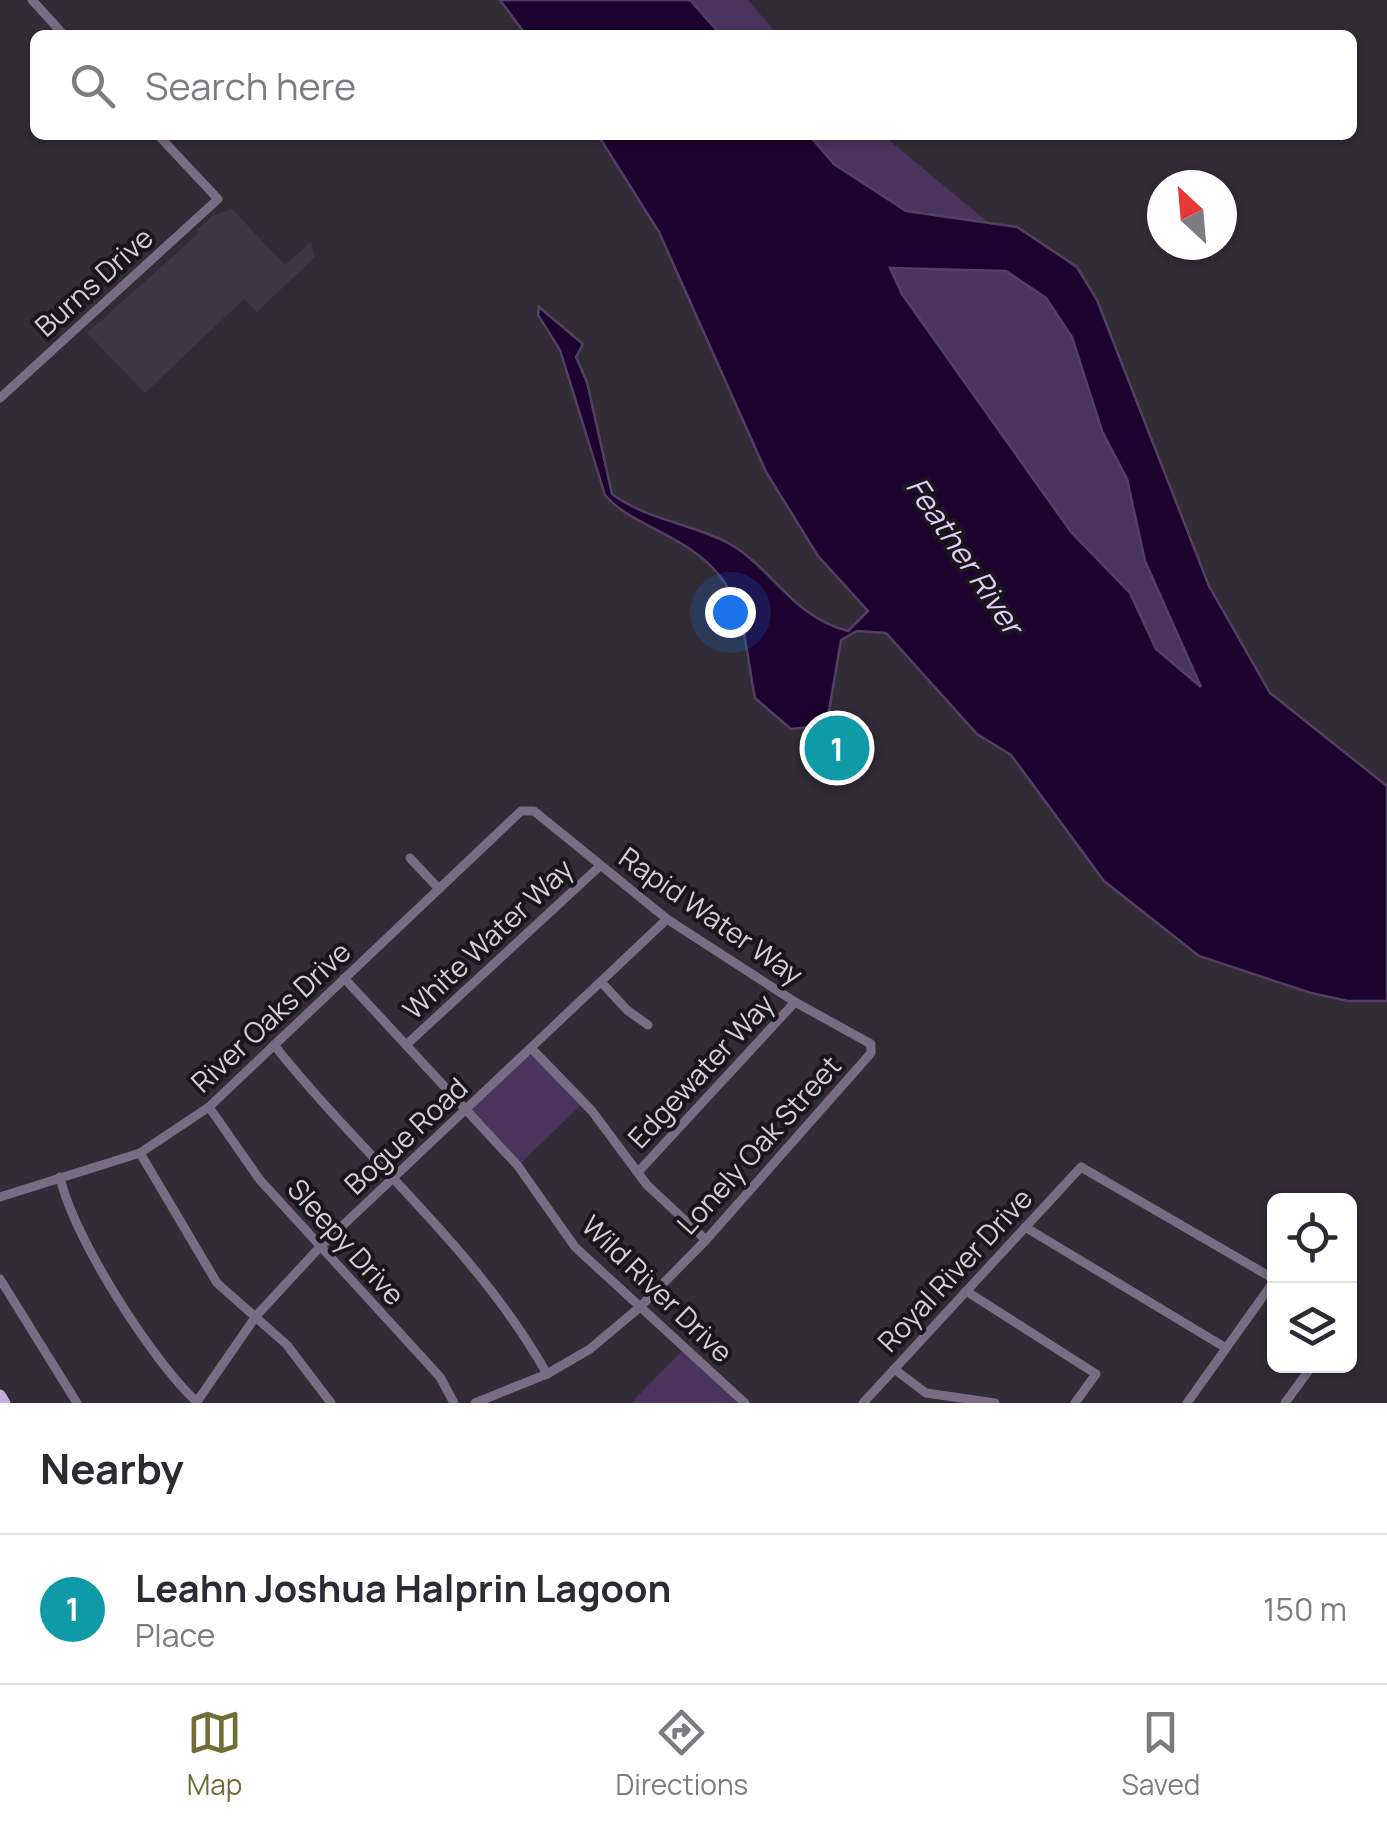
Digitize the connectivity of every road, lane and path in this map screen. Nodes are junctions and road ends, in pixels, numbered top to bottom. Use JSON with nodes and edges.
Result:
{"nodes":[{"id":1,"x":32,"y":0,"type":"edge"},
{"id":2,"x":59,"y":30,"type":"edge"},
{"id":3,"x":163,"y":140,"type":"edge"},
{"id":4,"x":0,"y":398,"type":"edge"},
{"id":5,"x":534,"y":812,"type":"joint"},
{"id":6,"x":410,"y":858,"type":"dead end"},
{"id":7,"x":600,"y":866,"type":"junction"},
{"id":8,"x":439,"y":888,"type":"junction"},
{"id":9,"x":666,"y":919,"type":"junction"},
{"id":10,"x":344,"y":978,"type":"junction"},
{"id":11,"x":602,"y":983,"type":"junction"},
{"id":12,"x":796,"y":1002,"type":"junction"},
{"id":13,"x":648,"y":1025,"type":"dead end"},
{"id":14,"x":871,"y":1044,"type":"joint"},
{"id":15,"x":274,"y":1045,"type":"junction"},
{"id":16,"x":406,"y":1045,"type":"junction"},
{"id":17,"x":532,"y":1048,"type":"junction"},
{"id":18,"x":209,"y":1107,"type":"junction"},
{"id":19,"x":466,"y":1110,"type":"junction"},
{"id":20,"x":140,"y":1152,"type":"junction"},
{"id":21,"x":639,"y":1171,"type":"junction"},
{"id":22,"x":60,"y":1176,"type":"junction"},
{"id":23,"x":392,"y":1180,"type":"junction"},
{"id":24,"x":0,"y":1197,"type":"edge"},
{"id":25,"x":1025,"y":1226,"type":"junction"},
{"id":26,"x":706,"y":1240,"type":"junction"},
{"id":27,"x":320,"y":1248,"type":"junction"},
{"id":28,"x":1267,"y":1276,"type":"edge"},
{"id":29,"x":0,"y":1279,"type":"edge"},
{"id":30,"x":1272,"y":1283,"type":"edge"},
{"id":31,"x":966,"y":1291,"type":"junction"},
{"id":32,"x":640,"y":1306,"type":"junction"},
{"id":33,"x":256,"y":1316,"type":"junction"},
{"id":34,"x":1226,"y":1348,"type":"junction"},
{"id":35,"x":894,"y":1369,"type":"junction"},
{"id":36,"x":1307,"y":1373,"type":"edge"},
{"id":37,"x":548,"y":1374,"type":"junction"},
{"id":38,"x":0,"y":1394,"type":"edge"},
{"id":39,"x":5,"y":1403,"type":"edge"},
{"id":40,"x":77,"y":1403,"type":"edge"},
{"id":41,"x":197,"y":1403,"type":"edge"},
{"id":42,"x":331,"y":1403,"type":"edge"},
{"id":43,"x":454,"y":1403,"type":"edge"},
{"id":44,"x":475,"y":1403,"type":"edge"},
{"id":45,"x":745,"y":1403,"type":"edge"},
{"id":46,"x":863,"y":1403,"type":"edge"},
{"id":47,"x":995,"y":1403,"type":"edge"},
{"id":48,"x":1075,"y":1403,"type":"edge"},
{"id":49,"x":1187,"y":1403,"type":"edge"},
{"id":50,"x":1285,"y":1403,"type":"edge"}],
"edges":[{"from":1,"to":2,"type":"street"},
{"from":3,"to":4,"type":"street","name":"Burns Drive"},
{"from":5,"to":7,"type":"street","name":"Rapid Water Way"},
{"from":5,"to":8,"type":"street","name":"River Oaks Drive"},
{"from":6,"to":8,"type":"street"},
{"from":7,"to":9,"type":"street","name":"Rapid Water Way"},
{"from":7,"to":16,"type":"street","name":"White Water Way"},
{"from":8,"to":10,"type":"street","name":"River Oaks Drive"},
{"from":9,"to":11,"type":"street","name":"Bogue Road"},
{"from":9,"to":12,"type":"street","name":"Rapid Water Way"},
{"from":10,"to":15,"type":"street","name":"River Oaks Drive"},
{"from":10,"to":16,"type":"street","name":"Wild River Drive"},
{"from":11,"to":13,"type":"street"},
{"from":11,"to":17,"type":"street","name":"Bogue Road"},
{"from":12,"to":14,"type":"street","name":"Rapid Water Way"},
{"from":12,"to":21,"type":"street","name":"Edgewater Way"},
{"from":14,"to":26,"type":"street","name":"Lonely Oak Street"},
{"from":15,"to":18,"type":"street","name":"River Oaks Drive"},
{"from":15,"to":23,"type":"street"},
{"from":16,"to":19,"type":"street","name":"Wild River Drive"},
{"from":17,"to":19,"type":"street","name":"Bogue Road"},
{"from":17,"to":21,"type":"street"},
{"from":18,"to":20,"type":"street","name":"River Oaks Drive"},
{"from":18,"to":27,"type":"street","name":"Sleepy Drive"},
{"from":19,"to":23,"type":"street","name":"Bogue Road"},
{"from":19,"to":32,"type":"street","name":"Wild River Drive"},
{"from":20,"to":22,"type":"street","name":"River Oaks Drive"},
{"from":20,"to":33,"type":"street"},
{"from":21,"to":26,"type":"street"},
{"from":22,"to":24,"type":"street","name":"River Oaks Drive"},
{"from":22,"to":41,"type":"street"},
{"from":23,"to":27,"type":"street","name":"Bogue Road"},
{"from":23,"to":37,"type":"street"},
{"from":25,"to":28,"type":"street","name":"Royal River Drive"},
{"from":25,"to":31,"type":"street","name":"Royal River Drive"},
{"from":25,"to":34,"type":"street"},
{"from":26,"to":32,"type":"street","name":"Lonely Oak Street"},
{"from":27,"to":33,"type":"street","name":"Bogue Road"},
{"from":27,"to":43,"type":"street","name":"Sleepy Drive"},
{"from":29,"to":40,"type":"street"},
{"from":30,"to":34,"type":"street"},
{"from":31,"to":35,"type":"street","name":"Royal River Drive"},
{"from":31,"to":48,"type":"street"},
{"from":32,"to":37,"type":"street","name":"Lonely Oak Street"},
{"from":32,"to":45,"type":"street","name":"Wild River Drive"},
{"from":33,"to":41,"type":"street","name":"Bogue Road"},
{"from":33,"to":42,"type":"street"},
{"from":34,"to":49,"type":"street"},
{"from":35,"to":46,"type":"street","name":"Royal River Drive"},
{"from":35,"to":47,"type":"street"},
{"from":36,"to":50,"type":"street"},
{"from":37,"to":44,"type":"street","name":"Lonely Oak Street"},
{"from":38,"to":39,"type":"main road"}]}
